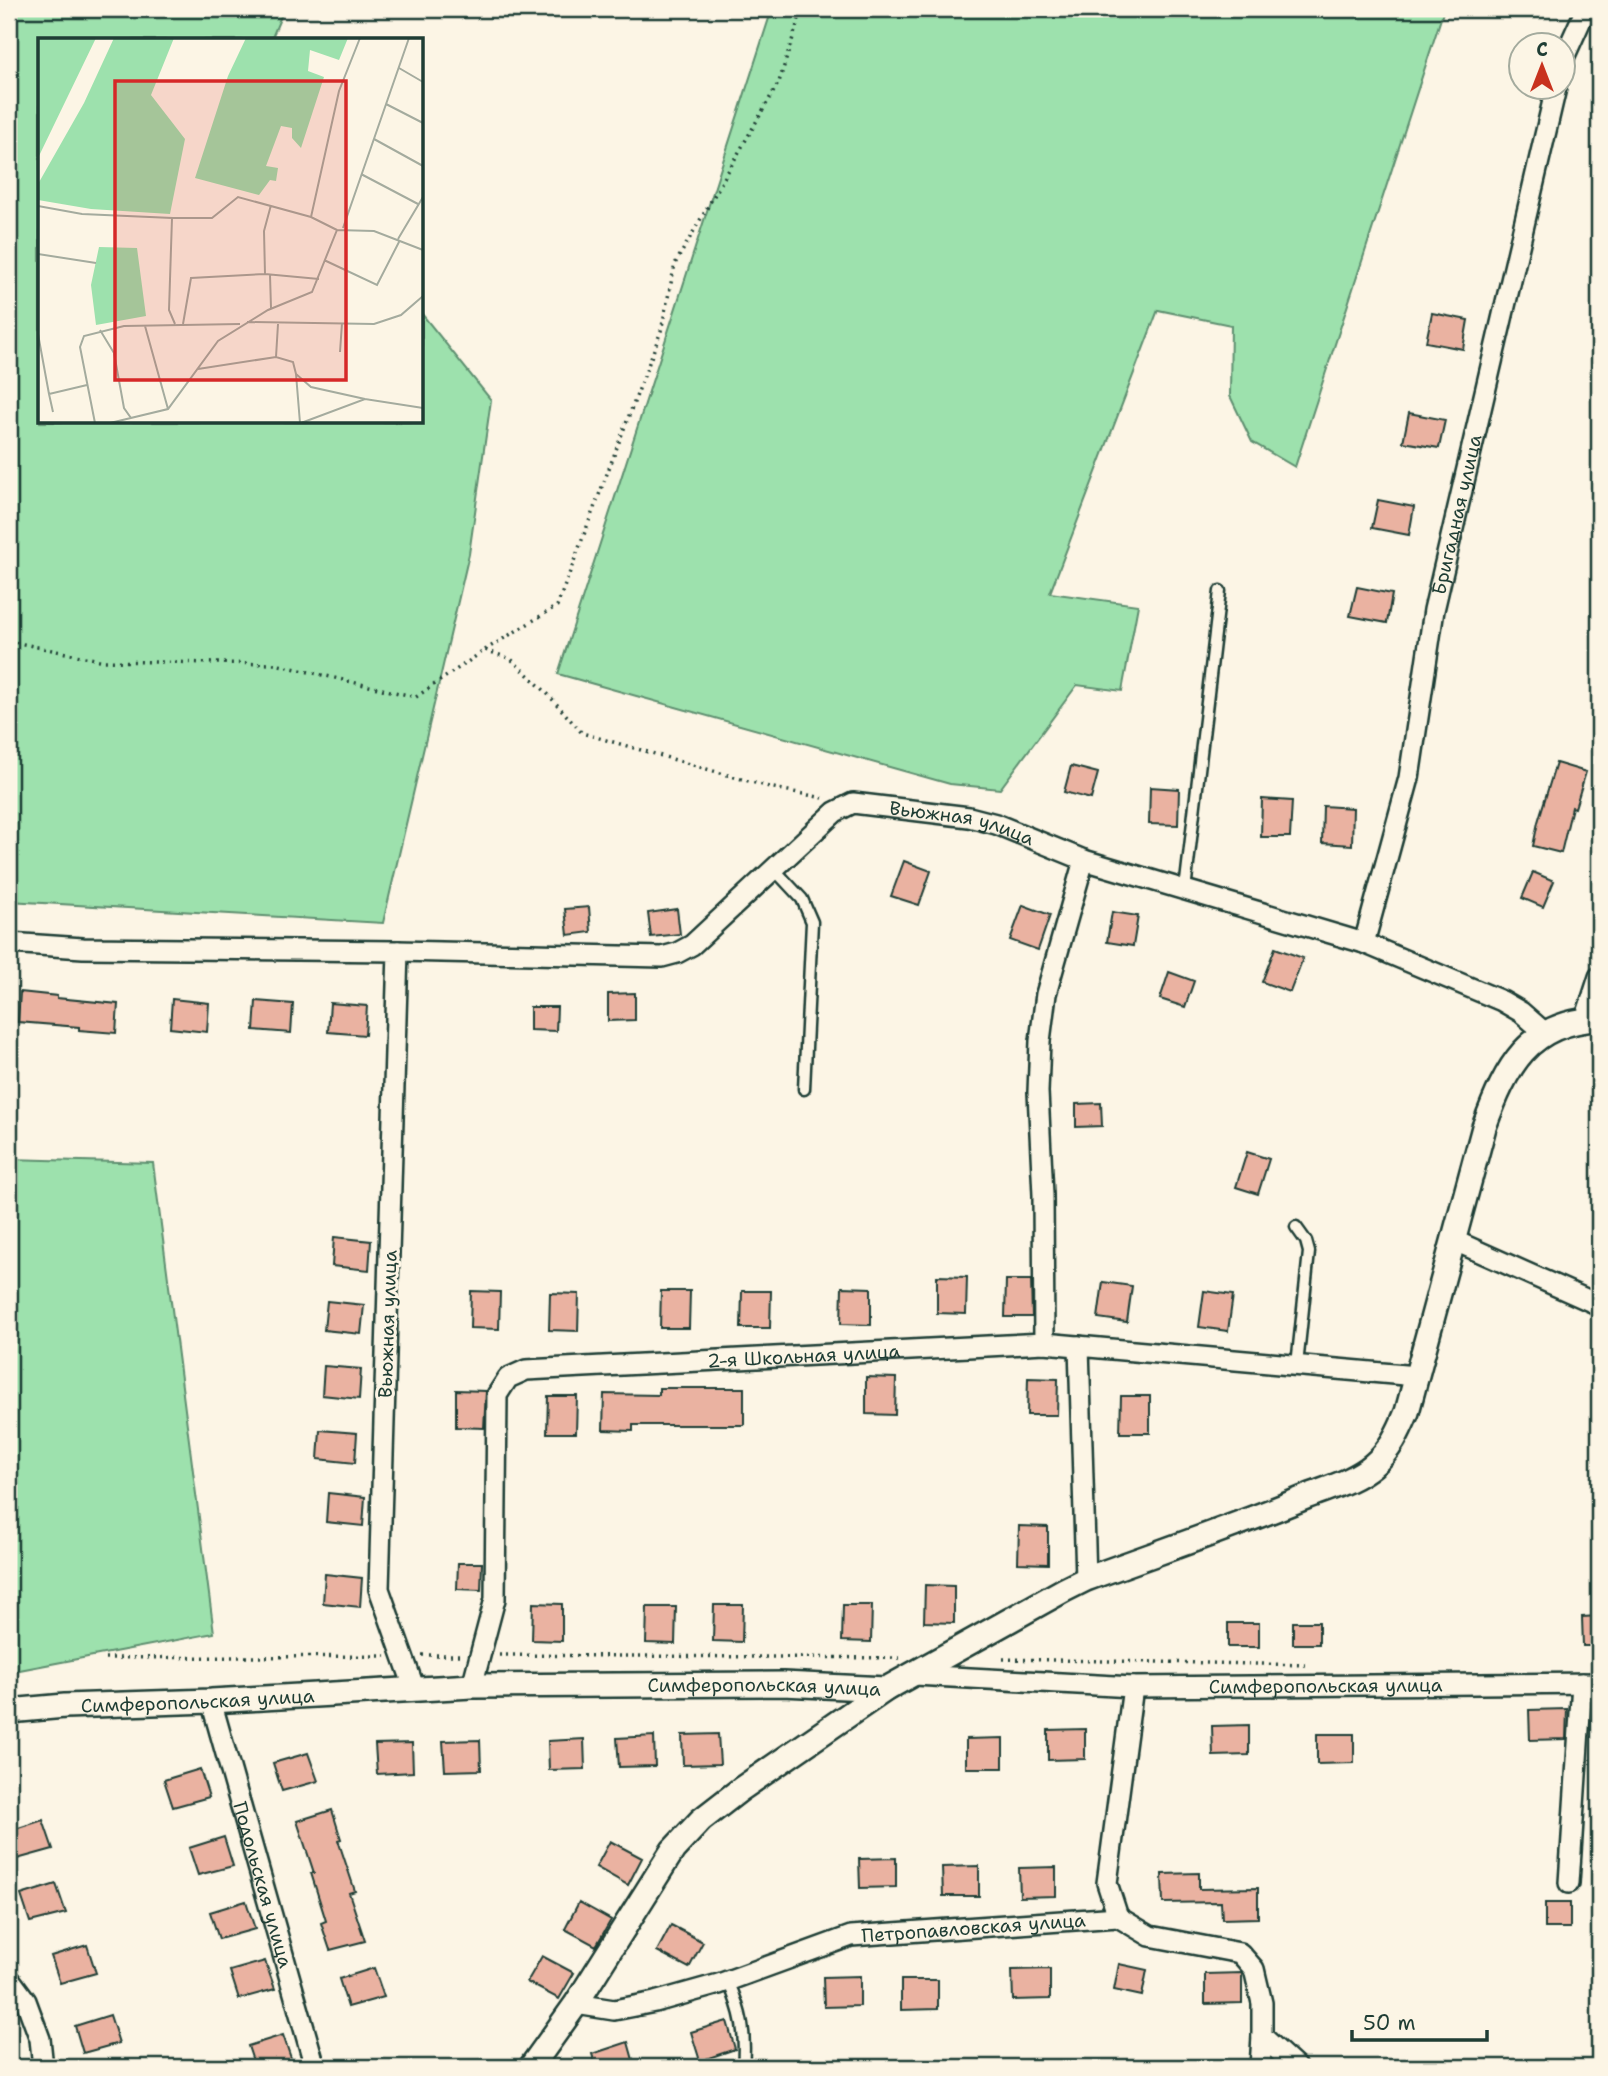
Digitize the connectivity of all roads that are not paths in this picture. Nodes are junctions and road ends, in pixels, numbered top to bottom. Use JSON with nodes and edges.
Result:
{"nodes":[{"id":1,"x":1586,"y":9,"type":"edge"},
{"id":2,"x":1576,"y":32,"type":"edge"},
{"id":3,"x":1553,"y":102,"type":"edge"},
{"id":4,"x":1220,"y":591,"type":"dead end"},
{"id":5,"x":1084,"y":860,"type":"junction"},
{"id":6,"x":774,"y":869,"type":"junction"},
{"id":7,"x":1185,"y":890,"type":"junction"},
{"id":8,"x":9,"y":943,"type":"edge"},
{"id":9,"x":1364,"y":943,"type":"junction"},
{"id":10,"x":398,"y":951,"type":"junction"},
{"id":11,"x":1599,"y":977,"type":"edge"},
{"id":12,"x":1592,"y":1019,"type":"edge"},
{"id":13,"x":1544,"y":1032,"type":"junction"},
{"id":14,"x":804,"y":1089,"type":"dead end"},
{"id":15,"x":1296,"y":1227,"type":"dead end"},
{"id":16,"x":1453,"y":1240,"type":"junction"},
{"id":17,"x":1599,"y":1305,"type":"edge"},
{"id":18,"x":1044,"y":1343,"type":"junction"},
{"id":19,"x":1079,"y":1346,"type":"junction"},
{"id":20,"x":1297,"y":1366,"type":"junction"},
{"id":21,"x":1416,"y":1376,"type":"junction"},
{"id":22,"x":1086,"y":1579,"type":"junction"},
{"id":23,"x":913,"y":1666,"type":"junction"},
{"id":24,"x":1591,"y":1683,"type":"edge"},
{"id":25,"x":472,"y":1686,"type":"junction"},
{"id":26,"x":1133,"y":1687,"type":"junction"},
{"id":27,"x":886,"y":1689,"type":"junction"},
{"id":28,"x":415,"y":1690,"type":"junction"},
{"id":29,"x":211,"y":1701,"type":"junction"},
{"id":30,"x":9,"y":1711,"type":"edge"},
{"id":31,"x":1569,"y":1883,"type":"dead end"},
{"id":32,"x":1118,"y":1917,"type":"junction"},
{"id":33,"x":9,"y":1978,"type":"edge"},
{"id":34,"x":728,"y":1982,"type":"junction"},
{"id":35,"x":576,"y":2004,"type":"junction"},
{"id":36,"x":1262,"y":2036,"type":"junction"},
{"id":37,"x":43,"y":2067,"type":"edge"},
{"id":38,"x":314,"y":2067,"type":"edge"},
{"id":39,"x":531,"y":2067,"type":"edge"},
{"id":40,"x":743,"y":2067,"type":"edge"},
{"id":41,"x":1260,"y":2067,"type":"edge"},
{"id":42,"x":1296,"y":2067,"type":"edge"}],
"edges":[{"from":1,"to":2,"type":"street"},
{"from":3,"to":9,"type":"street","name":"Бригадная улица"},
{"from":4,"to":7,"type":"lane"},
{"from":5,"to":6,"type":"street","name":"Вьюжная улица"},
{"from":5,"to":7,"type":"street","name":"Вьюжная улица"},
{"from":5,"to":18,"type":"street"},
{"from":6,"to":10,"type":"street"},
{"from":6,"to":14,"type":"lane"},
{"from":7,"to":9,"type":"street","name":"Вьюжная улица"},
{"from":8,"to":10,"type":"street"},
{"from":9,"to":13,"type":"street","name":"Вьюжная улица"},
{"from":10,"to":28,"type":"street","name":"Вьюжная улица"},
{"from":11,"to":12,"type":"street"},
{"from":12,"to":13,"type":"street"},
{"from":13,"to":16,"type":"street"},
{"from":15,"to":20,"type":"lane"},
{"from":16,"to":17,"type":"street"},
{"from":16,"to":21,"type":"street"},
{"from":18,"to":19,"type":"street","name":"2-я Школьная улица"},
{"from":18,"to":25,"type":"street","name":"2-я Школьная улица"},
{"from":19,"to":20,"type":"street","name":"2-я Школьная улица"},
{"from":19,"to":22,"type":"street"},
{"from":20,"to":21,"type":"street","name":"2-я Школьная улица"},
{"from":21,"to":22,"type":"street"},
{"from":22,"to":23,"type":"street"},
{"from":23,"to":26,"type":"street","name":"Симферопольская улица"},
{"from":23,"to":27,"type":"street","name":"Симферопольская улица"},
{"from":24,"to":26,"type":"street","name":"Симферопольская улица"},
{"from":24,"to":31,"type":"street"},
{"from":25,"to":27,"type":"street","name":"Симферопольская улица"},
{"from":25,"to":28,"type":"street","name":"Симферопольская улица"},
{"from":26,"to":32,"type":"street"},
{"from":27,"to":35,"type":"street"},
{"from":28,"to":29,"type":"street","name":"Симферопольская улица"},
{"from":29,"to":30,"type":"street","name":"Симферопольская улица"},
{"from":29,"to":38,"type":"street","name":"Подольская улица"},
{"from":32,"to":34,"type":"street","name":"Петропавловская улица"},
{"from":32,"to":36,"type":"street"},
{"from":33,"to":37,"type":"street"},
{"from":34,"to":35,"type":"street","name":"Петропавловская улица"},
{"from":34,"to":40,"type":"lane"},
{"from":35,"to":39,"type":"street"},
{"from":36,"to":41,"type":"street"},
{"from":36,"to":42,"type":"street"}]}
